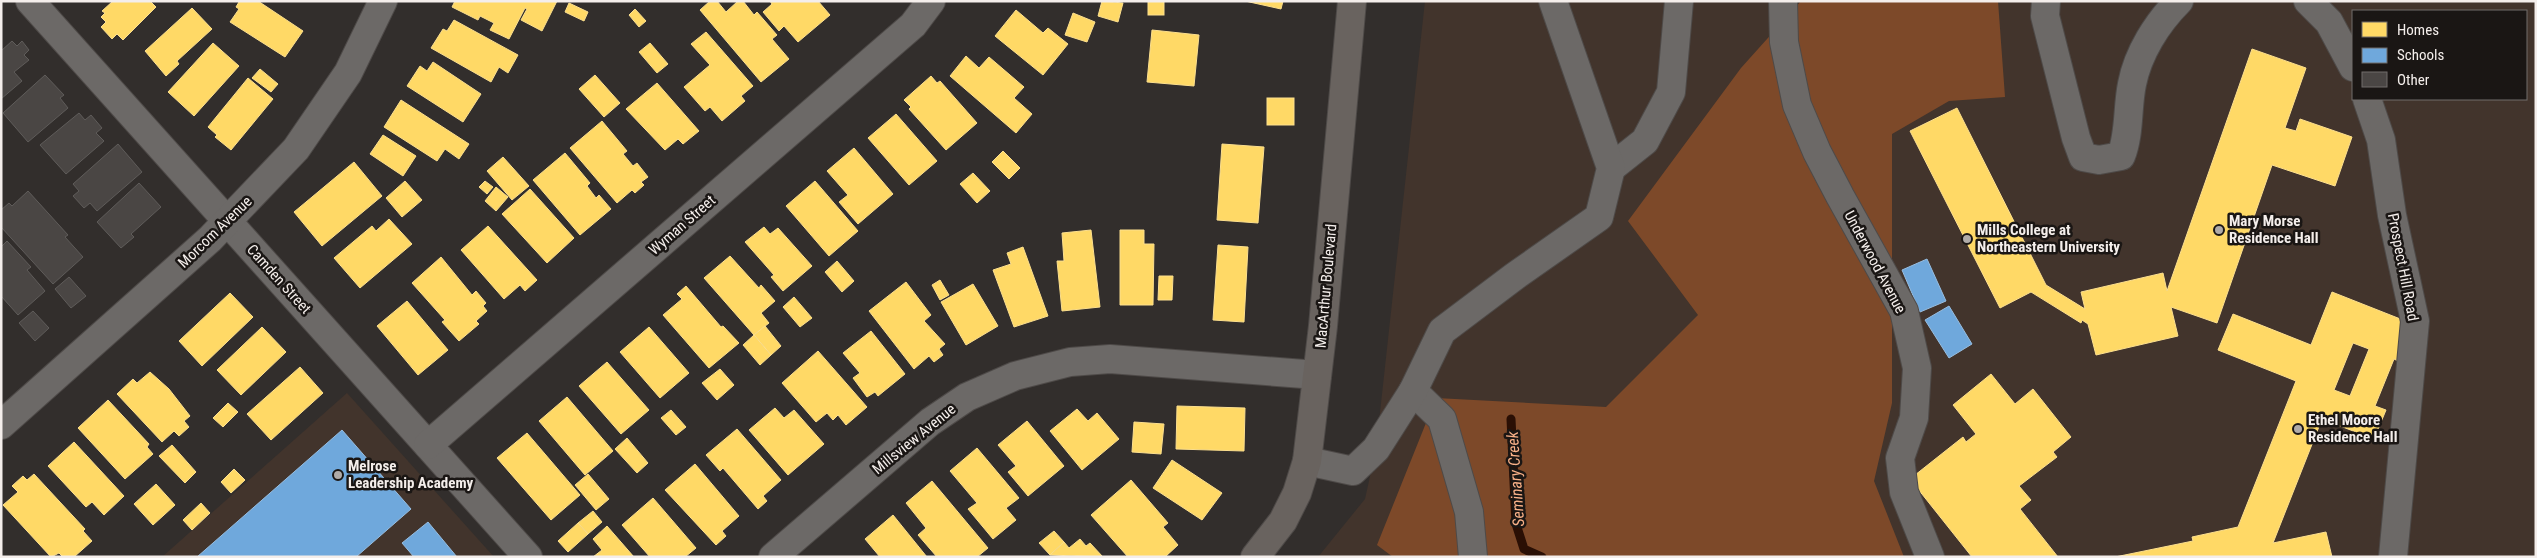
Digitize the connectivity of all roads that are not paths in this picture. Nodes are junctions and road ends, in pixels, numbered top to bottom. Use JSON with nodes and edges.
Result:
{"nodes":[{"id":1,"x":30,"y":1,"type":"edge"},
{"id":2,"x":383,"y":1,"type":"edge"},
{"id":3,"x":931,"y":1,"type":"edge"},
{"id":4,"x":1352,"y":1,"type":"edge"},
{"id":5,"x":1553,"y":1,"type":"edge"},
{"id":6,"x":1679,"y":1,"type":"edge"},
{"id":7,"x":1783,"y":1,"type":"edge"},
{"id":8,"x":2046,"y":1,"type":"edge"},
{"id":9,"x":2179,"y":1,"type":"edge"},
{"id":10,"x":2308,"y":1,"type":"edge"},
{"id":11,"x":2352,"y":65,"type":"edge"},
{"id":12,"x":2367,"y":100,"type":"edge"},
{"id":13,"x":1611,"y":168,"type":"junction"},
{"id":14,"x":227,"y":222,"type":"junction"},
{"id":15,"x":1317,"y":376,"type":"junction"},
{"id":16,"x":1413,"y":391,"type":"junction"},
{"id":17,"x":1,"y":425,"type":"edge"},
{"id":18,"x":428,"y":445,"type":"junction"},
{"id":19,"x":1307,"y":461,"type":"junction"},
{"id":20,"x":528,"y":557,"type":"edge"},
{"id":21,"x":773,"y":557,"type":"edge"},
{"id":22,"x":1255,"y":557,"type":"edge"},
{"id":23,"x":1473,"y":557,"type":"edge"},
{"id":24,"x":1930,"y":557,"type":"edge"},
{"id":25,"x":2393,"y":557,"type":"edge"}],
"edges":[{"from":1,"to":14,"type":"street","name":"Camden Street"},
{"from":2,"to":14,"type":"street","name":"Morcom Avenue"},
{"from":3,"to":18,"type":"street","name":"Wyman Street"},
{"from":4,"to":15,"type":"main road","name":"MacArthur Boulevard"},
{"from":5,"to":13,"type":"street"},
{"from":6,"to":13,"type":"street"},
{"from":7,"to":24,"type":"street","name":"Underwood Avenue"},
{"from":8,"to":9,"type":"street"},
{"from":10,"to":11,"type":"street"},
{"from":12,"to":25,"type":"street","name":"Prospect Hill Road"},
{"from":13,"to":16,"type":"street"},
{"from":14,"to":17,"type":"street","name":"Morcom Avenue"},
{"from":14,"to":18,"type":"street","name":"Camden Street"},
{"from":15,"to":19,"type":"main road","name":"MacArthur Boulevard"},
{"from":15,"to":21,"type":"street","name":"Millsview Avenue"},
{"from":16,"to":19,"type":"street"},
{"from":16,"to":23,"type":"street"},
{"from":18,"to":20,"type":"street","name":"Camden Street"},
{"from":19,"to":22,"type":"main road","name":"MacArthur Boulevard"}]}
